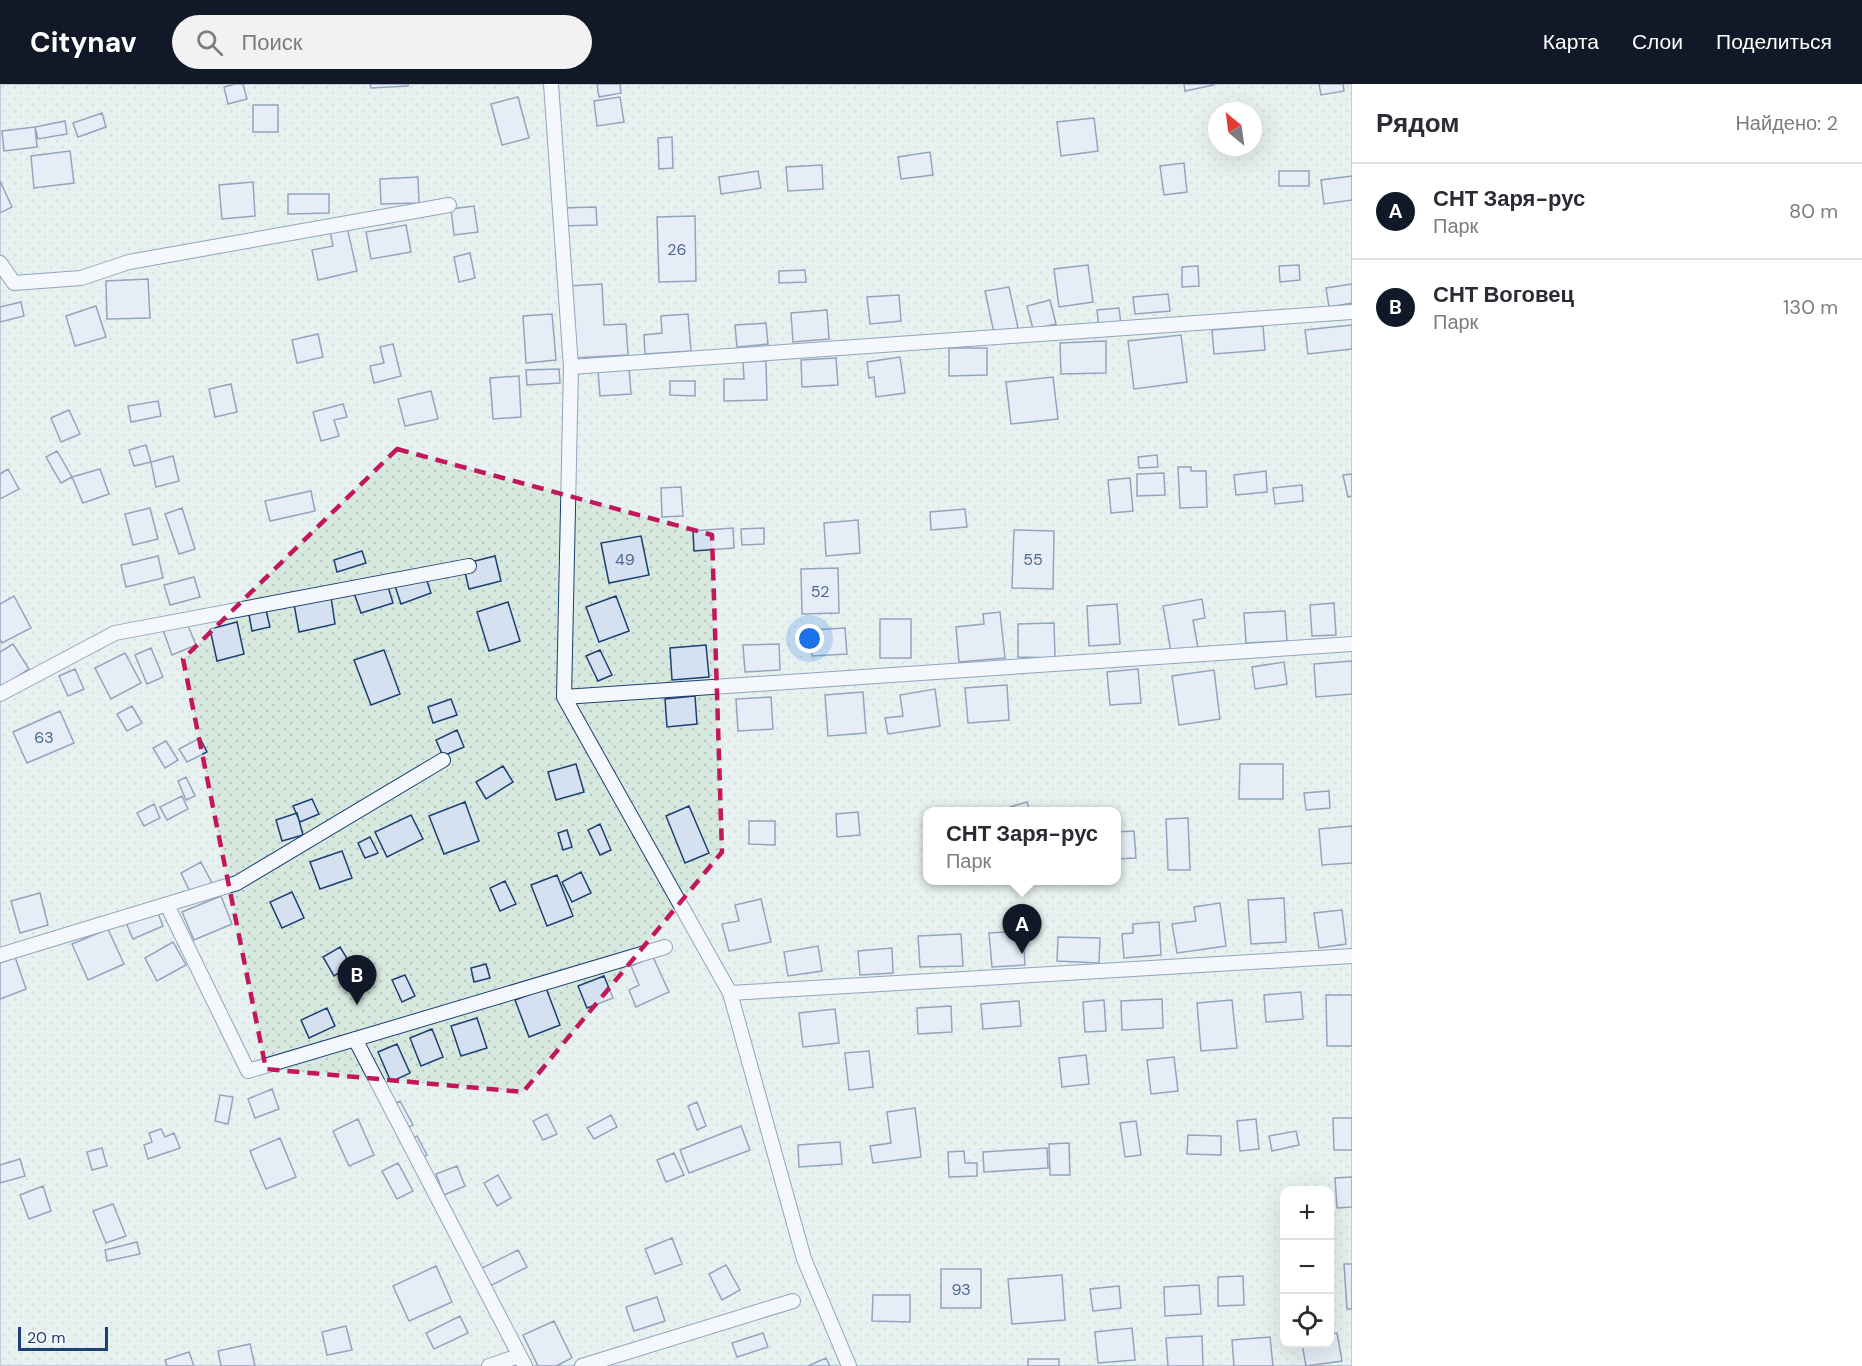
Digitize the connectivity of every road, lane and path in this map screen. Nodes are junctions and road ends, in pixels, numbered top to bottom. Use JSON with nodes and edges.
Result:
{"nodes":[{"id":1,"x":551,"y":84,"type":"edge"},
{"id":2,"x":449,"y":205,"type":"dead end"},
{"id":3,"x":0,"y":263,"type":"edge"},
{"id":4,"x":1352,"y":312,"type":"edge"},
{"id":5,"x":571,"y":367,"type":"junction"},
{"id":6,"x":469,"y":566,"type":"dead end"},
{"id":7,"x":1352,"y":644,"type":"edge"},
{"id":8,"x":0,"y":694,"type":"edge"},
{"id":9,"x":564,"y":698,"type":"junction"},
{"id":10,"x":443,"y":760,"type":"dead end"},
{"id":11,"x":167,"y":904,"type":"junction"},
{"id":12,"x":665,"y":947,"type":"dead end"},
{"id":13,"x":0,"y":955,"type":"edge"},
{"id":14,"x":1352,"y":956,"type":"edge"},
{"id":15,"x":730,"y":993,"type":"junction"},
{"id":16,"x":355,"y":1039,"type":"junction"},
{"id":17,"x":794,"y":1301,"type":"dead end"},
{"id":18,"x":520,"y":1362,"type":"edge"},
{"id":19,"x":489,"y":1366,"type":"edge"},
{"id":20,"x":582,"y":1366,"type":"edge"},
{"id":21,"x":849,"y":1366,"type":"edge"}],
"edges":[{"from":1,"to":5,"type":"lane"},
{"from":2,"to":3,"type":"lane"},
{"from":4,"to":5,"type":"lane"},
{"from":5,"to":9,"type":"lane"},
{"from":6,"to":8,"type":"lane"},
{"from":7,"to":9,"type":"lane"},
{"from":9,"to":15,"type":"lane"},
{"from":10,"to":11,"type":"lane"},
{"from":11,"to":13,"type":"lane"},
{"from":11,"to":16,"type":"lane"},
{"from":12,"to":16,"type":"lane"},
{"from":14,"to":15,"type":"lane"},
{"from":15,"to":21,"type":"lane"},
{"from":16,"to":18,"type":"lane"},
{"from":17,"to":20,"type":"lane"},
{"from":18,"to":19,"type":"lane"}]}
